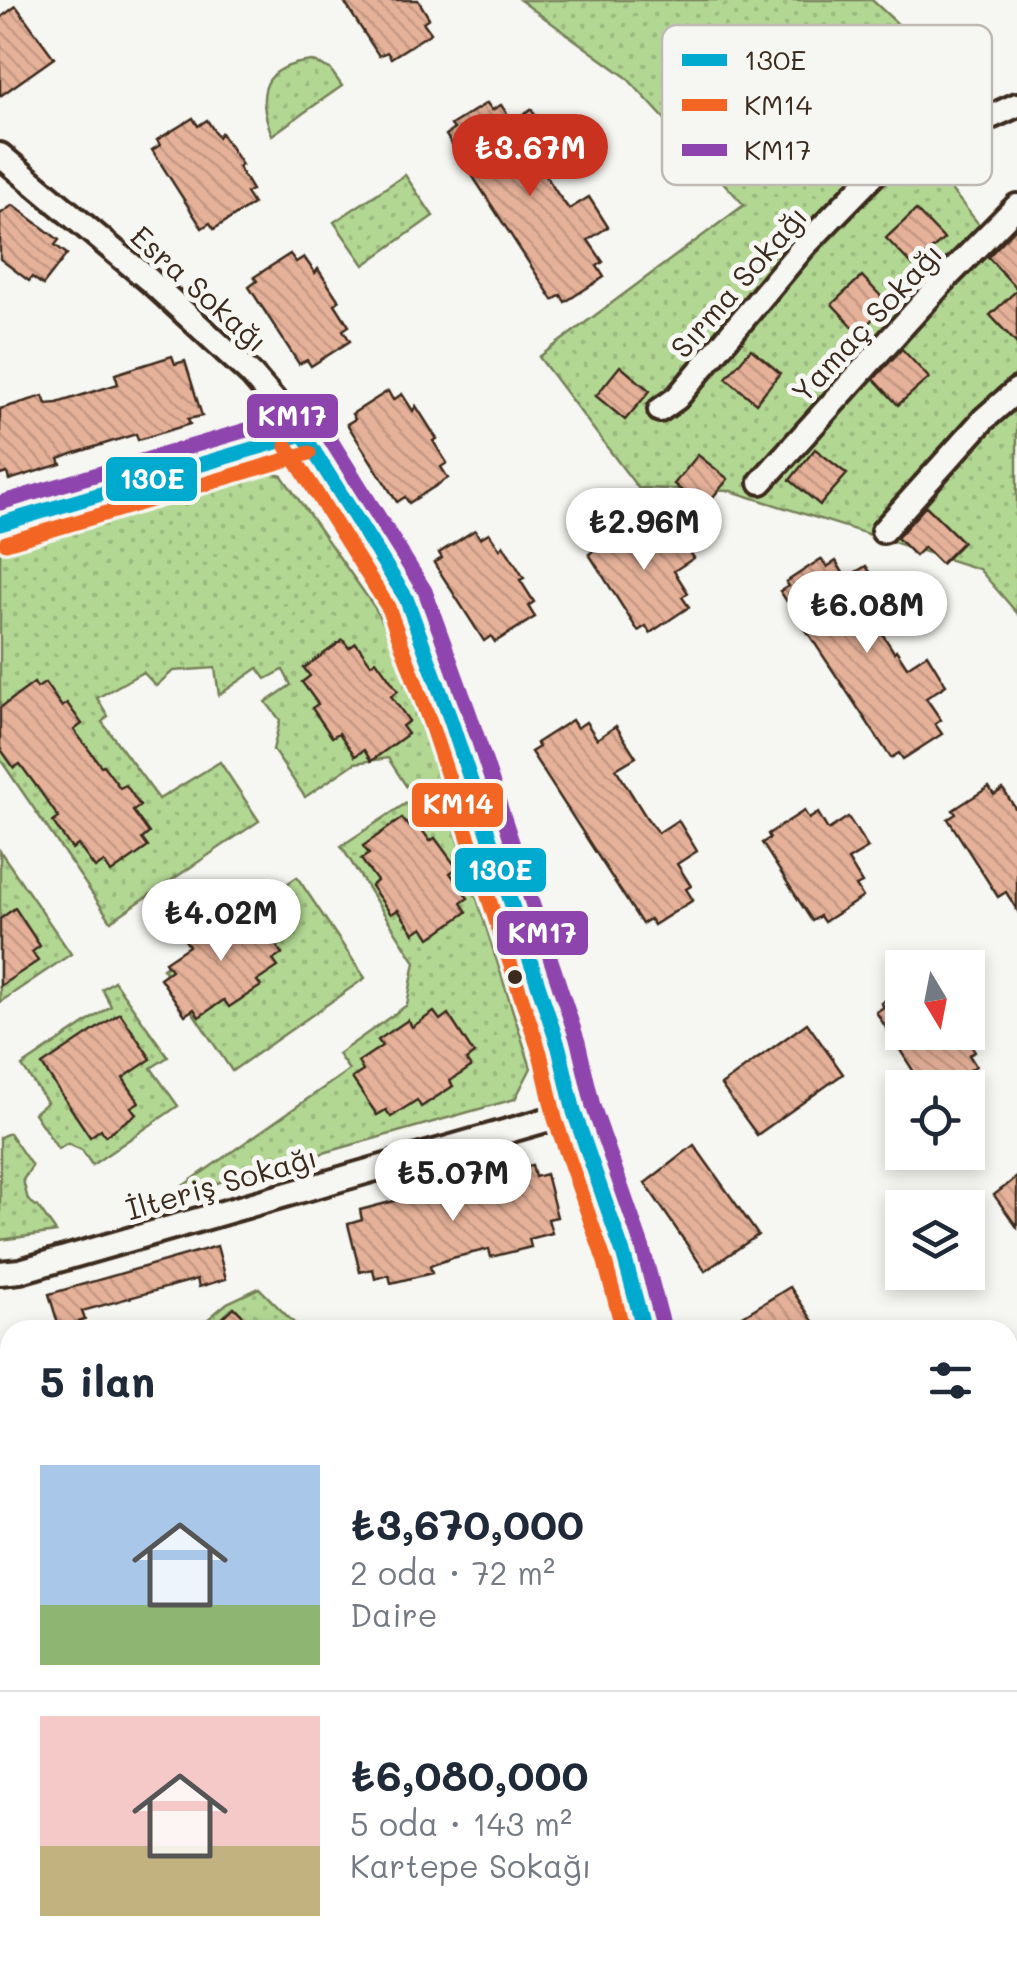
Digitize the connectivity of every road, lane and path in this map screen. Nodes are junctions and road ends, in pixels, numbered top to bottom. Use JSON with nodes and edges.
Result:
{"nodes":[{"id":1,"x":1017,"y":105,"type":"edge"},
{"id":2,"x":992,"y":116,"type":"edge"},
{"id":3,"x":0,"y":155,"type":"edge"},
{"id":4,"x":863,"y":185,"type":"edge"},
{"id":5,"x":1017,"y":206,"type":"edge"},
{"id":6,"x":1017,"y":390,"type":"edge"},
{"id":7,"x":660,"y":410,"type":"dead end"},
{"id":8,"x":303,"y":434,"type":"junction"},
{"id":9,"x":760,"y":482,"type":"dead end"},
{"id":10,"x":0,"y":524,"type":"edge"},
{"id":11,"x":883,"y":531,"type":"dead end"},
{"id":12,"x":574,"y":1112,"type":"junction"},
{"id":13,"x":0,"y":1273,"type":"edge"},
{"id":14,"x":641,"y":1320,"type":"edge"}],
"edges":[{"from":1,"to":2,"type":"street","name":"Sırma Sokağı"},
{"from":3,"to":8,"type":"street","name":"Esra Sokağı"},
{"from":4,"to":7,"type":"street","name":"Sırma Sokağı"},
{"from":5,"to":9,"type":"street","name":"Yamaç Sokağı"},
{"from":6,"to":11,"type":"street"},
{"from":8,"to":10,"type":"street"},
{"from":8,"to":12,"type":"street","name":"Esra Sokağı"},
{"from":12,"to":13,"type":"street","name":"İlteriş Sokağı"},
{"from":12,"to":14,"type":"street","name":"Esra Sokağı"}]}
